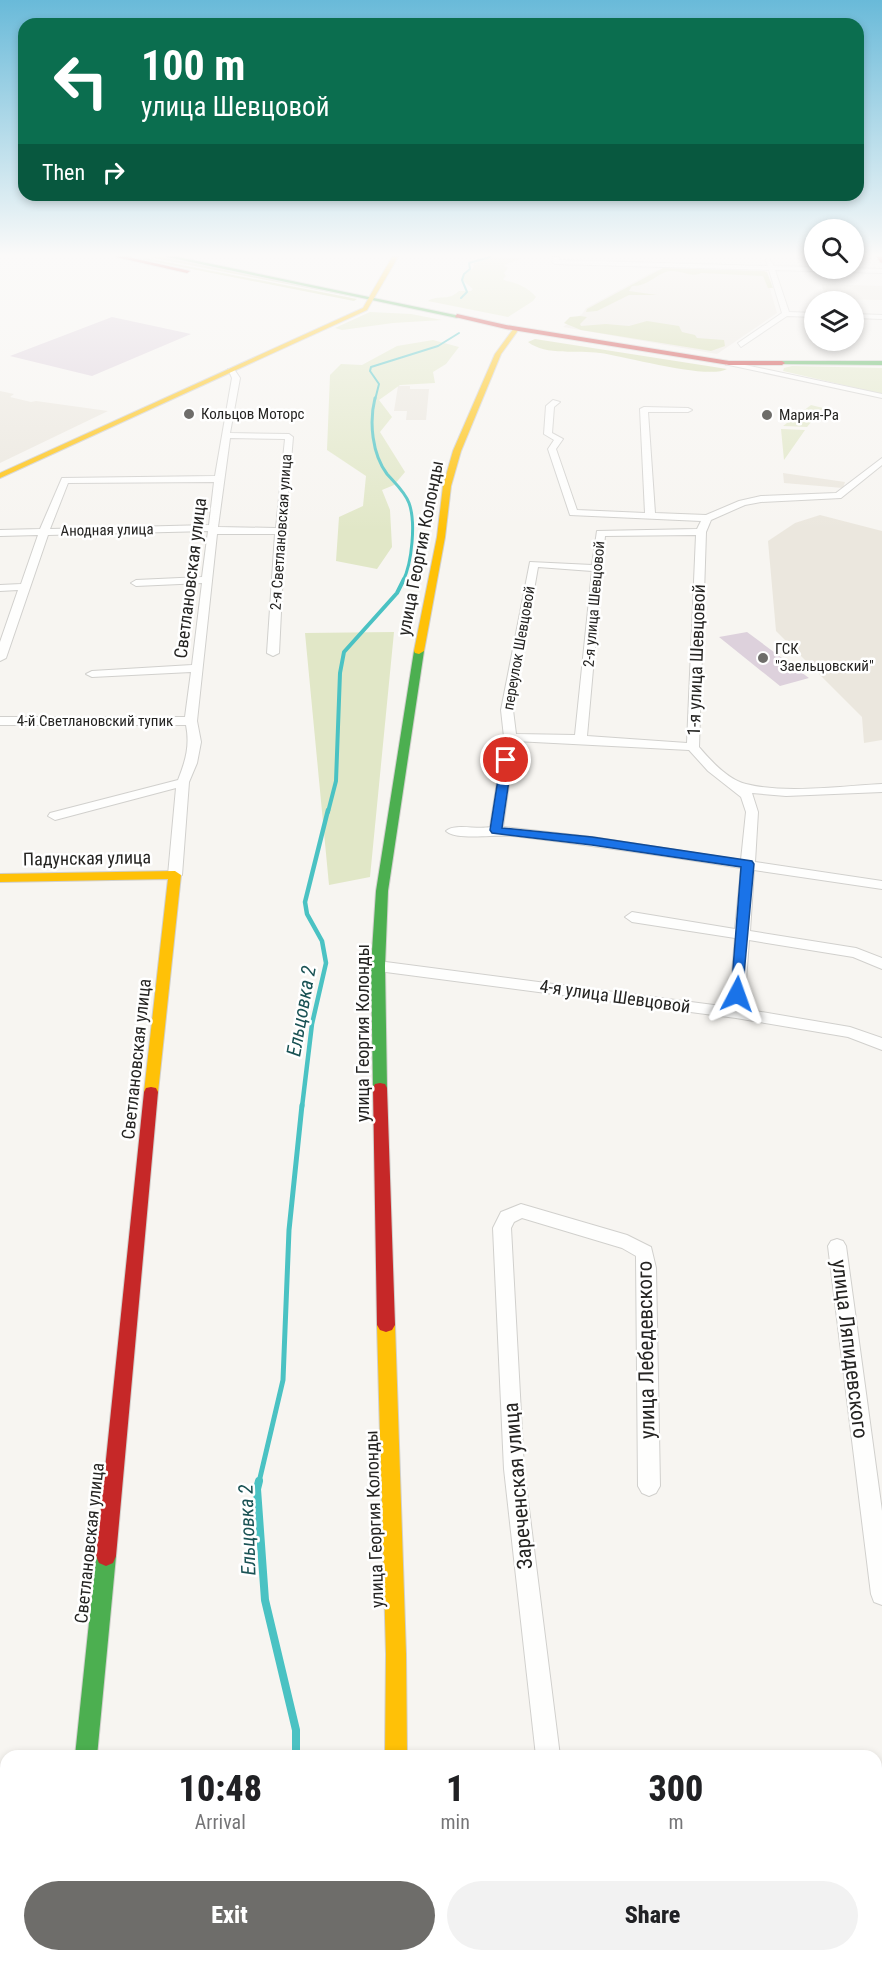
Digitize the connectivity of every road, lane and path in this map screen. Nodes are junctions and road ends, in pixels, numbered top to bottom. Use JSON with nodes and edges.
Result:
{"nodes":[{"id":1,"x":277,"y":349,"type":"edge"},
{"id":2,"x":502,"y":349,"type":"edge"},
{"id":3,"x":638,"y":349,"type":"edge"},
{"id":4,"x":882,"y":363,"type":"edge"},
{"id":5,"x":782,"y":369,"type":"junction"},
{"id":6,"x":231,"y":371,"type":"junction"},
{"id":7,"x":882,"y":396,"type":"edge"},
{"id":8,"x":556,"y":402,"type":"dead end"},
{"id":9,"x":688,"y":410,"type":"dead end"},
{"id":10,"x":228,"y":435,"type":"junction"},
{"id":11,"x":882,"y":461,"type":"edge"},
{"id":12,"x":0,"y":476,"type":"edge"},
{"id":13,"x":219,"y":479,"type":"junction"},
{"id":14,"x":650,"y":515,"type":"junction"},
{"id":15,"x":707,"y":518,"type":"junction"},
{"id":16,"x":214,"y":529,"type":"junction"},
{"id":17,"x":280,"y":531,"type":"junction"},
{"id":18,"x":44,"y":532,"type":"junction"},
{"id":19,"x":701,"y":532,"type":"junction"},
{"id":20,"x":0,"y":533,"type":"edge"},
{"id":21,"x":597,"y":568,"type":"junction"},
{"id":22,"x":207,"y":580,"type":"junction"},
{"id":23,"x":136,"y":583,"type":"dead end"},
{"id":24,"x":26,"y":587,"type":"junction"},
{"id":25,"x":0,"y":588,"type":"edge"},
{"id":26,"x":273,"y":653,"type":"dead end"},
{"id":27,"x":0,"y":658,"type":"edge"},
{"id":28,"x":197,"y":668,"type":"junction"},
{"id":29,"x":92,"y":674,"type":"dead end"},
{"id":30,"x":0,"y":721,"type":"edge"},
{"id":31,"x":191,"y":721,"type":"junction"},
{"id":32,"x":510,"y":737,"type":"junction"},
{"id":33,"x":581,"y":738,"type":"junction"},
{"id":34,"x":693,"y":747,"type":"junction"},
{"id":35,"x":183,"y":782,"type":"junction"},
{"id":36,"x":743,"y":788,"type":"junction"},
{"id":37,"x":882,"y":788,"type":"edge"},
{"id":38,"x":55,"y":816,"type":"dead end"},
{"id":39,"x":496,"y":830,"type":"junction"},
{"id":40,"x":453,"y":831,"type":"dead end"},
{"id":41,"x":748,"y":864,"type":"junction"},
{"id":42,"x":175,"y":874,"type":"junction"},
{"id":43,"x":0,"y":878,"type":"edge"},
{"id":44,"x":882,"y":885,"type":"edge"},
{"id":45,"x":632,"y":917,"type":"dead end"},
{"id":46,"x":741,"y":934,"type":"junction"},
{"id":47,"x":882,"y":964,"type":"edge"},
{"id":48,"x":378,"y":966,"type":"junction"},
{"id":49,"x":736,"y":1013,"type":"junction"},
{"id":50,"x":882,"y":1044,"type":"edge"},
{"id":51,"x":507,"y":1217,"type":"joint"},
{"id":52,"x":837,"y":1246,"type":"dead end"},
{"id":53,"x":649,"y":1486,"type":"dead end"},
{"id":54,"x":882,"y":1594,"type":"edge"},
{"id":55,"x":87,"y":1750,"type":"edge"},
{"id":56,"x":396,"y":1750,"type":"edge"},
{"id":57,"x":547,"y":1750,"type":"edge"}],
"edges":[{"from":1,"to":6,"type":"main road"},
{"from":2,"to":48,"type":"main road","name":"улица Георгия Колонды"},
{"from":3,"to":5,"type":"main road"},
{"from":4,"to":5,"type":"main road"},
{"from":5,"to":7,"type":"street"},
{"from":6,"to":10,"type":"street","name":"Светлановская улица"},
{"from":6,"to":12,"type":"main road"},
{"from":8,"to":14,"type":"street"},
{"from":9,"to":14,"type":"street"},
{"from":10,"to":13,"type":"street","name":"Светлановская улица"},
{"from":10,"to":17,"type":"street","name":"2-я Светлановская улица"},
{"from":11,"to":15,"type":"street"},
{"from":13,"to":16,"type":"street","name":"Светлановская улица"},
{"from":13,"to":18,"type":"street"},
{"from":14,"to":15,"type":"street"},
{"from":15,"to":19,"type":"street"},
{"from":16,"to":17,"type":"street","name":"Анодная улица"},
{"from":16,"to":18,"type":"street","name":"Анодная улица"},
{"from":16,"to":22,"type":"street","name":"Светлановская улица"},
{"from":17,"to":26,"type":"street","name":"2-я Светлановская улица"},
{"from":18,"to":20,"type":"street","name":"Анодная улица"},
{"from":18,"to":24,"type":"street"},
{"from":19,"to":21,"type":"street","name":"2-я улица Шевцовой"},
{"from":19,"to":34,"type":"street","name":"1-я улица Шевцовой"},
{"from":21,"to":32,"type":"street","name":"переулок Шевцовой"},
{"from":21,"to":33,"type":"street","name":"2-я улица Шевцовой"},
{"from":22,"to":23,"type":"street"},
{"from":22,"to":28,"type":"street","name":"Светлановская улица"},
{"from":24,"to":25,"type":"street"},
{"from":24,"to":27,"type":"street"},
{"from":28,"to":29,"type":"street"},
{"from":28,"to":31,"type":"street","name":"Светлановская улица"},
{"from":30,"to":31,"type":"street","name":"4-й Светлановский тупик"},
{"from":31,"to":35,"type":"street","name":"Светлановская улица"},
{"from":32,"to":33,"type":"street"},
{"from":32,"to":39,"type":"street","name":"переулок Шевцовой"},
{"from":33,"to":34,"type":"street"},
{"from":34,"to":36,"type":"street","name":"1-я улица Шевцовой"},
{"from":35,"to":38,"type":"street"},
{"from":35,"to":42,"type":"street","name":"Светлановская улица"},
{"from":36,"to":37,"type":"street"},
{"from":36,"to":41,"type":"street"},
{"from":39,"to":40,"type":"street"},
{"from":39,"to":41,"type":"street"},
{"from":41,"to":44,"type":"street"},
{"from":41,"to":46,"type":"street"},
{"from":42,"to":43,"type":"main road","name":"Падунская улица"},
{"from":42,"to":55,"type":"main road","name":"Светлановская улица"},
{"from":45,"to":46,"type":"street"},
{"from":46,"to":47,"type":"street"},
{"from":46,"to":49,"type":"street"},
{"from":48,"to":49,"type":"street","name":"4-я улица Шевцовой"},
{"from":48,"to":56,"type":"main road","name":"улица Георгия Колонды"},
{"from":49,"to":50,"type":"street","name":"4-я улица Шевцовой"},
{"from":51,"to":53,"type":"street","name":"улица Лебедевского"},
{"from":51,"to":57,"type":"street","name":"Зареченская улица"},
{"from":52,"to":54,"type":"street","name":"улица Ляпидевского"}]}
